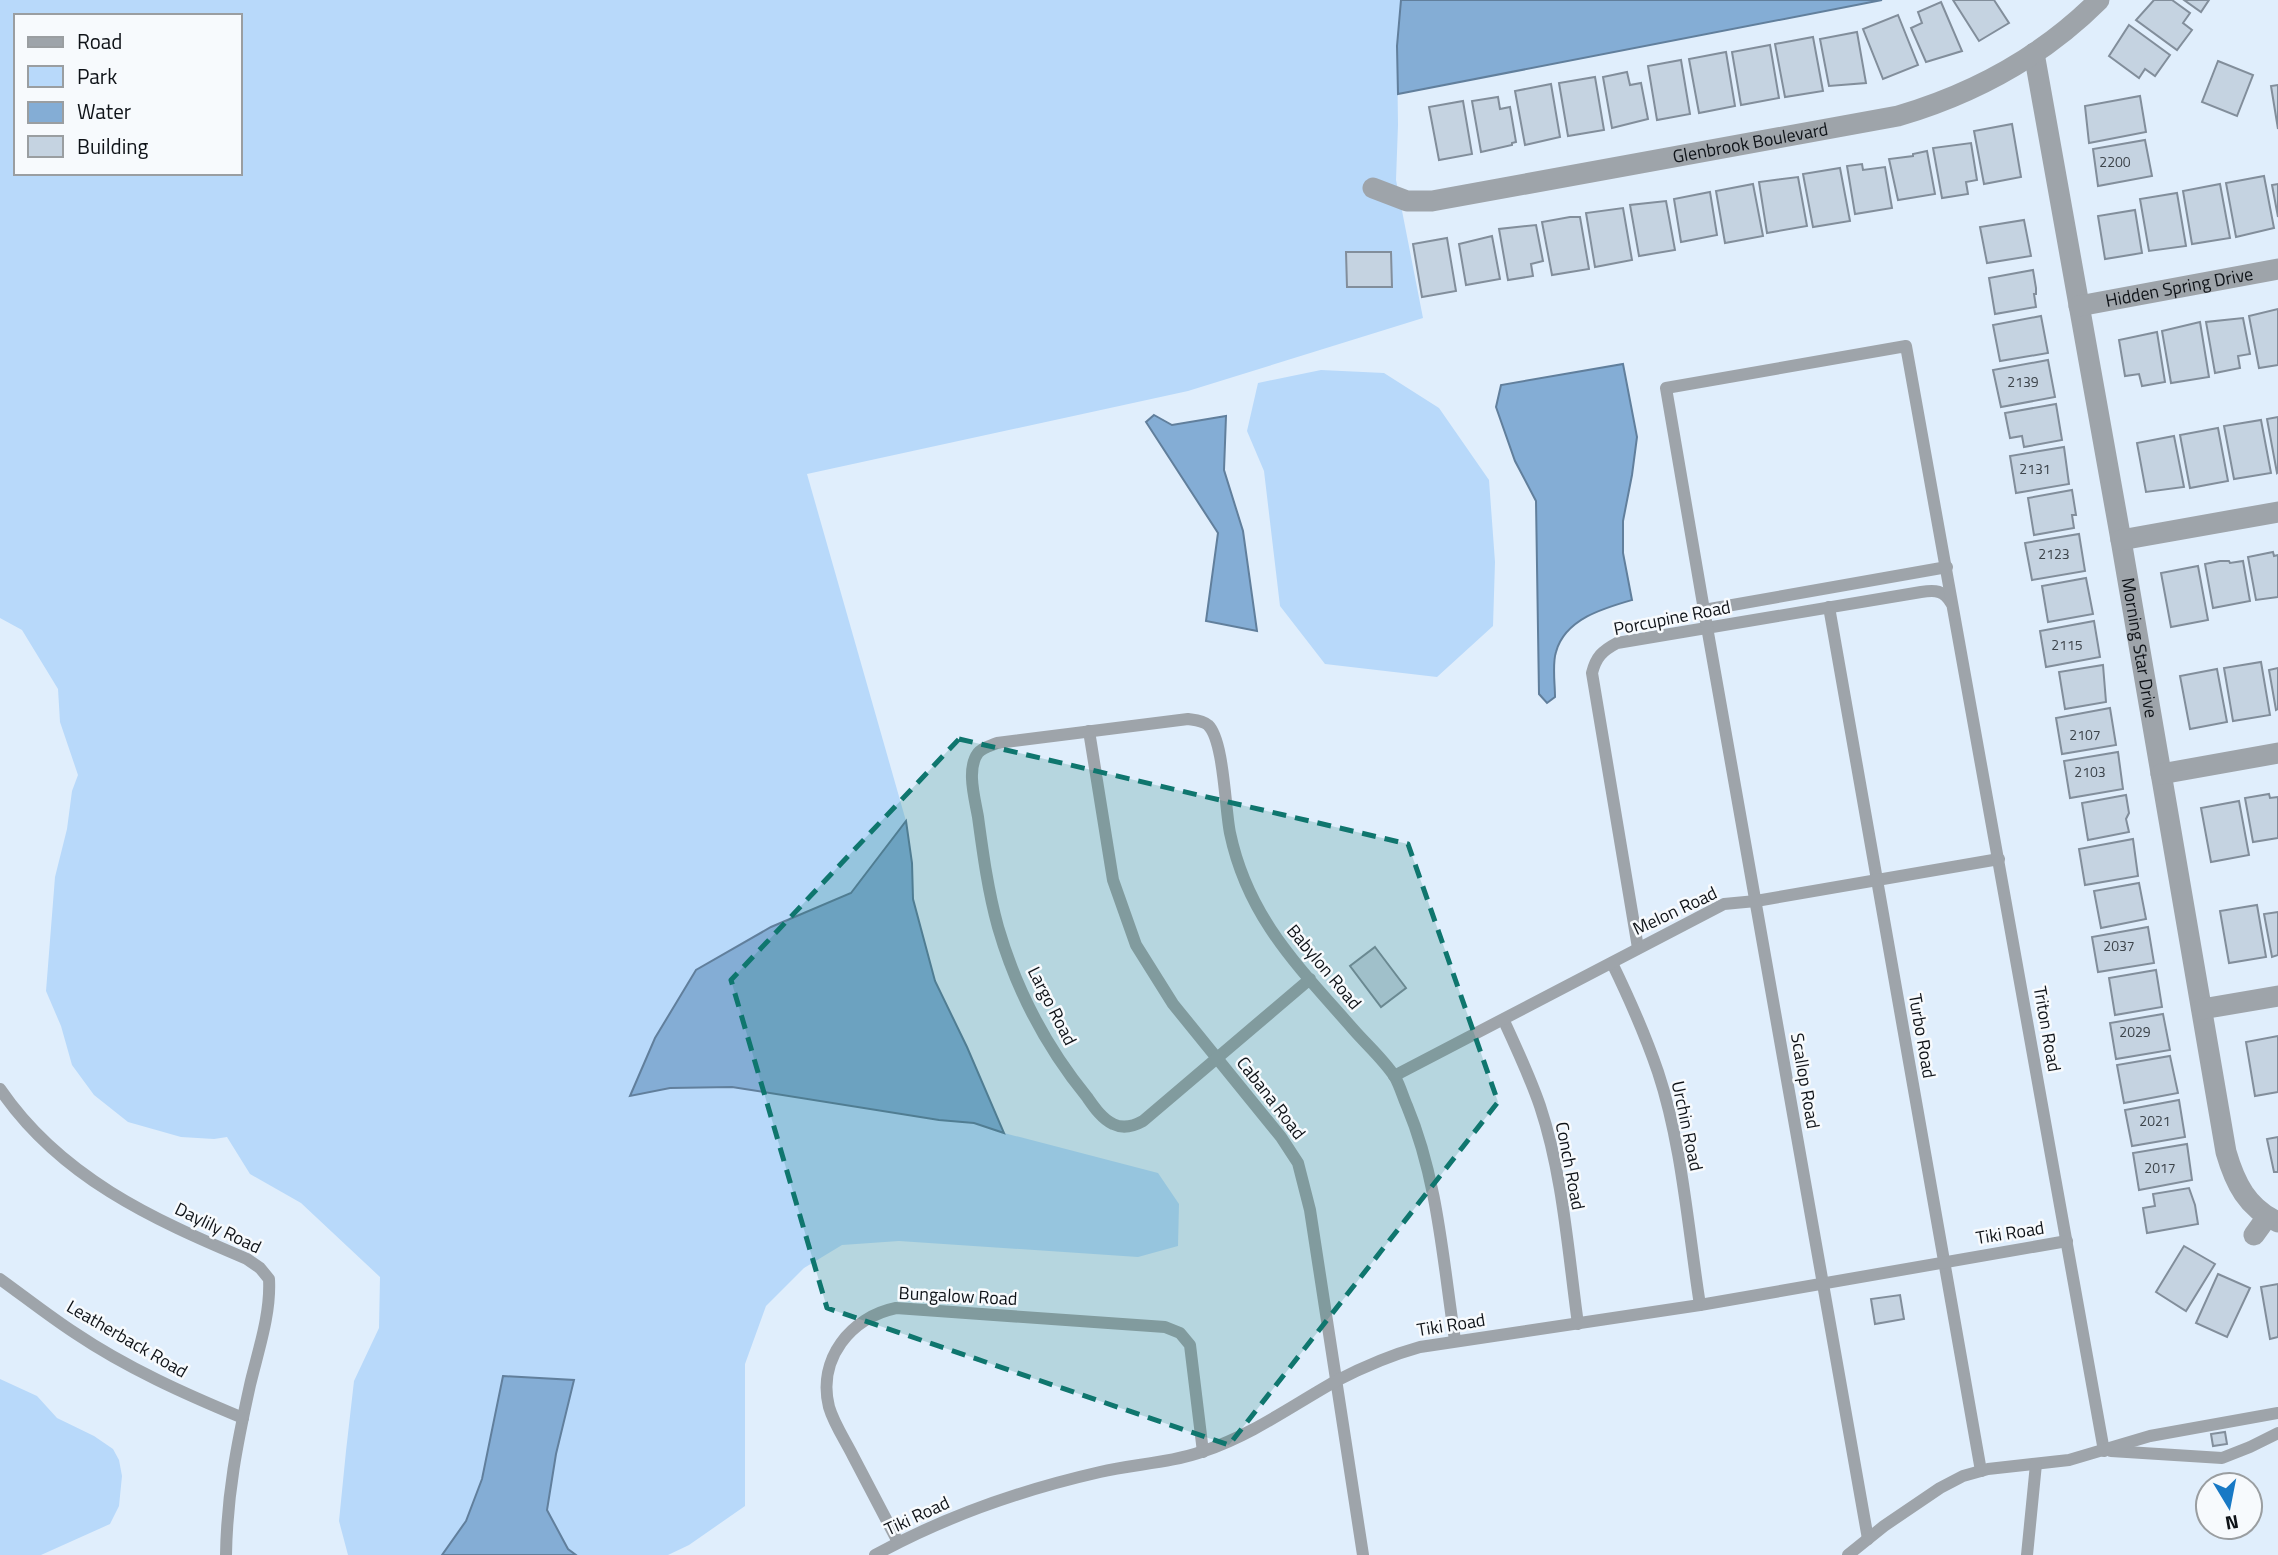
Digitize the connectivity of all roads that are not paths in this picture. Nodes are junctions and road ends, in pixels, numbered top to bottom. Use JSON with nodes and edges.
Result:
{"nodes":[{"id":1,"x":2099,"y":0,"type":"edge"},
{"id":2,"x":2034,"y":53,"type":"junction"},
{"id":3,"x":1373,"y":188,"type":"dead end"},
{"id":4,"x":2278,"y":269,"type":"edge"},
{"id":5,"x":2079,"y":306,"type":"junction"},
{"id":6,"x":2278,"y":512,"type":"edge"},
{"id":7,"x":2121,"y":540,"type":"junction"},
{"id":8,"x":1947,"y":567,"type":"junction"},
{"id":9,"x":1829,"y":607,"type":"junction"},
{"id":10,"x":1703,"y":610,"type":"junction"},
{"id":11,"x":1955,"y":613,"type":"junction"},
{"id":12,"x":1707,"y":629,"type":"junction"},
{"id":13,"x":1089,"y":731,"type":"junction"},
{"id":14,"x":2278,"y":753,"type":"edge"},
{"id":15,"x":2161,"y":774,"type":"junction"},
{"id":16,"x":1999,"y":859,"type":"junction"},
{"id":17,"x":1877,"y":880,"type":"junction"},
{"id":18,"x":1756,"y":901,"type":"junction"},
{"id":19,"x":1638,"y":948,"type":"junction"},
{"id":20,"x":1612,"y":963,"type":"junction"},
{"id":21,"x":1310,"y":979,"type":"junction"},
{"id":22,"x":2278,"y":996,"type":"edge"},
{"id":23,"x":2202,"y":1009,"type":"junction"},
{"id":24,"x":1504,"y":1021,"type":"junction"},
{"id":25,"x":1218,"y":1059,"type":"junction"},
{"id":26,"x":1394,"y":1076,"type":"junction"},
{"id":27,"x":0,"y":1088,"type":"edge"},
{"id":28,"x":2272,"y":1220,"type":"edge"},
{"id":29,"x":2254,"y":1236,"type":"dead end"},
{"id":30,"x":2067,"y":1241,"type":"junction"},
{"id":31,"x":1945,"y":1261,"type":"junction"},
{"id":32,"x":0,"y":1279,"type":"edge"},
{"id":33,"x":1823,"y":1283,"type":"junction"},
{"id":34,"x":1700,"y":1305,"type":"junction"},
{"id":35,"x":1578,"y":1324,"type":"junction"},
{"id":36,"x":1455,"y":1340,"type":"junction"},
{"id":37,"x":1337,"y":1381,"type":"junction"},
{"id":38,"x":2278,"y":1413,"type":"edge"},
{"id":39,"x":243,"y":1419,"type":"junction"},
{"id":40,"x":2278,"y":1433,"type":"edge"},
{"id":41,"x":2104,"y":1451,"type":"junction"},
{"id":42,"x":1203,"y":1452,"type":"junction"},
{"id":43,"x":2036,"y":1464,"type":"junction"},
{"id":44,"x":1982,"y":1471,"type":"junction"},
{"id":45,"x":1868,"y":1539,"type":"junction"},
{"id":46,"x":898,"y":1542,"type":"junction"},
{"id":47,"x":226,"y":1555,"type":"edge"},
{"id":48,"x":875,"y":1555,"type":"edge"},
{"id":49,"x":1363,"y":1555,"type":"edge"},
{"id":50,"x":1848,"y":1555,"type":"edge"},
{"id":51,"x":2027,"y":1555,"type":"edge"}],
"edges":[{"from":1,"to":2,"type":"street","name":"Glenbrook Boulevard"},
{"from":2,"to":3,"type":"street","name":"Glenbrook Boulevard"},
{"from":2,"to":5,"type":"street","name":"Morning Star Drive"},
{"from":4,"to":5,"type":"street","name":"Hidden Spring Drive"},
{"from":5,"to":7,"type":"street","name":"Morning Star Drive"},
{"from":6,"to":7,"type":"street"},
{"from":7,"to":15,"type":"street","name":"Morning Star Drive"},
{"from":8,"to":10,"type":"lane"},
{"from":8,"to":10,"type":"lane","name":"Scallop Road"},
{"from":8,"to":11,"type":"lane","name":"Triton Road"},
{"from":9,"to":11,"type":"lane","name":"Porcupine Road"},
{"from":9,"to":12,"type":"lane","name":"Porcupine Road"},
{"from":9,"to":17,"type":"lane","name":"Turbo Road"},
{"from":10,"to":12,"type":"lane","name":"Scallop Road"},
{"from":11,"to":16,"type":"lane","name":"Triton Road"},
{"from":12,"to":18,"type":"lane","name":"Scallop Road"},
{"from":12,"to":19,"type":"lane","name":"Porcupine Road"},
{"from":13,"to":21,"type":"lane","name":"Babylon Road"},
{"from":13,"to":25,"type":"lane","name":"Cabana Road"},
{"from":13,"to":25,"type":"lane","name":"Largo Road"},
{"from":14,"to":15,"type":"street"},
{"from":15,"to":23,"type":"street","name":"Morning Star Drive"},
{"from":16,"to":17,"type":"lane","name":"Melon Road"},
{"from":16,"to":30,"type":"lane","name":"Triton Road"},
{"from":17,"to":18,"type":"lane","name":"Melon Road"},
{"from":17,"to":31,"type":"lane","name":"Turbo Road"},
{"from":18,"to":19,"type":"lane","name":"Melon Road"},
{"from":18,"to":33,"type":"lane","name":"Scallop Road"},
{"from":19,"to":20,"type":"lane","name":"Melon Road"},
{"from":20,"to":24,"type":"lane","name":"Melon Road"},
{"from":20,"to":34,"type":"lane","name":"Urchin Road"},
{"from":21,"to":25,"type":"lane","name":"Largo Road"},
{"from":21,"to":26,"type":"lane","name":"Babylon Road"},
{"from":22,"to":23,"type":"street"},
{"from":23,"to":28,"type":"street","name":"Morning Star Drive"},
{"from":24,"to":26,"type":"lane","name":"Melon Road"},
{"from":24,"to":35,"type":"lane","name":"Conch Road"},
{"from":25,"to":37,"type":"lane","name":"Cabana Road"},
{"from":26,"to":36,"type":"lane","name":"Babylon Road"},
{"from":27,"to":39,"type":"lane","name":"Daylily Road"},
{"from":28,"to":29,"type":"street"},
{"from":30,"to":31,"type":"lane","name":"Tiki Road"},
{"from":30,"to":41,"type":"lane","name":"Triton Road"},
{"from":31,"to":33,"type":"lane","name":"Tiki Road"},
{"from":31,"to":44,"type":"lane","name":"Turbo Road"},
{"from":32,"to":39,"type":"lane","name":"Leatherback Road"},
{"from":33,"to":34,"type":"lane","name":"Tiki Road"},
{"from":33,"to":45,"type":"lane","name":"Scallop Road"},
{"from":34,"to":35,"type":"lane","name":"Tiki Road"},
{"from":35,"to":36,"type":"lane","name":"Tiki Road"},
{"from":36,"to":37,"type":"lane","name":"Tiki Road"},
{"from":37,"to":42,"type":"lane","name":"Tiki Road"},
{"from":37,"to":49,"type":"lane","name":"Cabana Road"},
{"from":38,"to":41,"type":"lane"},
{"from":39,"to":47,"type":"lane","name":"Daylily Road"},
{"from":40,"to":41,"type":"lane"},
{"from":41,"to":43,"type":"lane"},
{"from":42,"to":46,"type":"lane","name":"Tiki Road"},
{"from":42,"to":46,"type":"lane","name":"Bungalow Road"},
{"from":43,"to":44,"type":"lane"},
{"from":43,"to":51,"type":"lane"},
{"from":44,"to":45,"type":"lane"},
{"from":45,"to":50,"type":"lane"},
{"from":46,"to":48,"type":"lane","name":"Tiki Road"}]}
